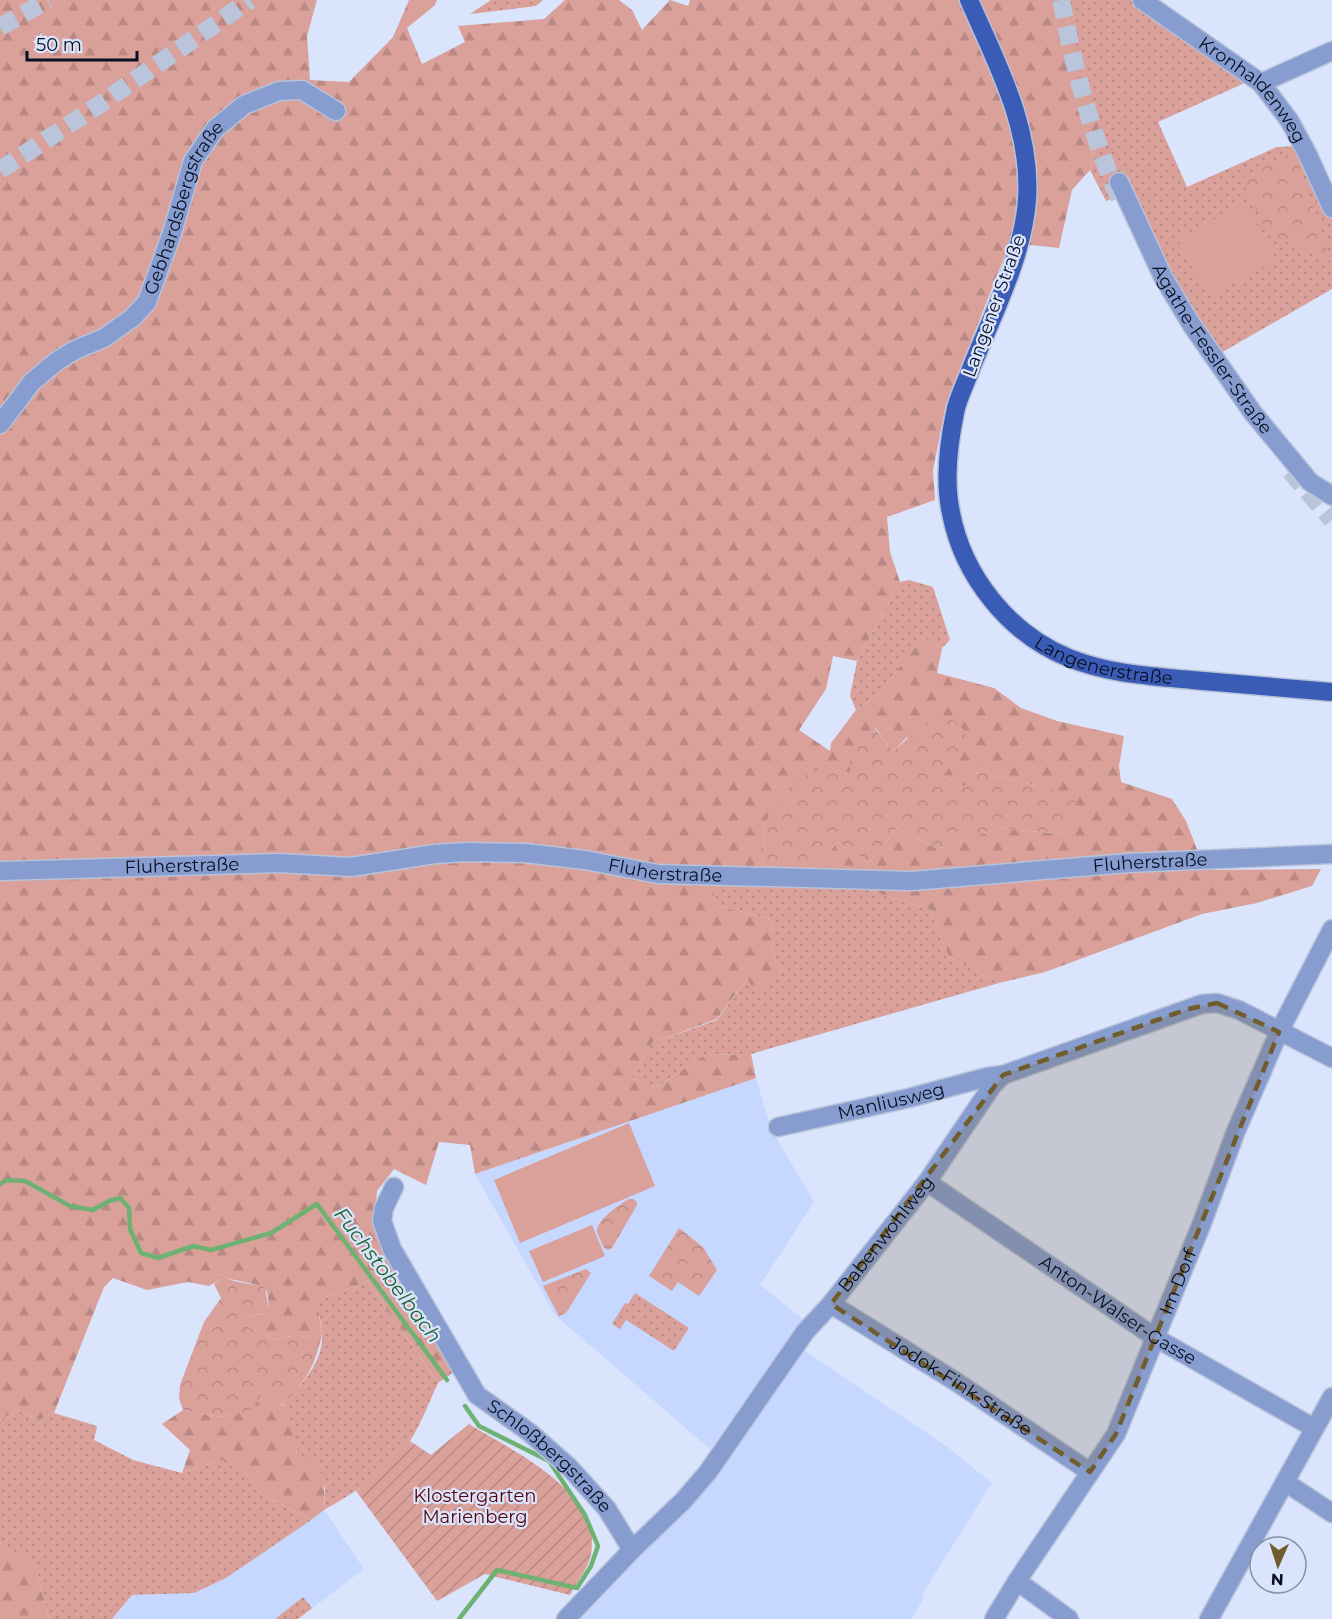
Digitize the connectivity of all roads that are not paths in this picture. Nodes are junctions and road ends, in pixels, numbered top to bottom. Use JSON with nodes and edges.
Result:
{"nodes":[{"id":1,"x":969,"y":0,"type":"edge"},
{"id":2,"x":1142,"y":0,"type":"edge"},
{"id":3,"x":1332,"y":51,"type":"edge"},
{"id":4,"x":1261,"y":83,"type":"junction"},
{"id":5,"x":336,"y":111,"type":"dead end"},
{"id":6,"x":1119,"y":182,"type":"tunnel mouth"},
{"id":7,"x":1332,"y":208,"type":"edge"},
{"id":8,"x":0,"y":424,"type":"edge"},
{"id":9,"x":1332,"y":496,"type":"edge"},
{"id":10,"x":950,"y":512,"type":"joint"},
{"id":11,"x":1332,"y":692,"type":"edge"},
{"id":12,"x":1332,"y":854,"type":"edge"},
{"id":13,"x":0,"y":871,"type":"edge"},
{"id":14,"x":1332,"y":929,"type":"edge"},
{"id":15,"x":1279,"y":1032,"type":"junction"},
{"id":16,"x":1332,"y":1058,"type":"edge"},
{"id":17,"x":1003,"y":1075,"type":"junction"},
{"id":18,"x":778,"y":1127,"type":"dead end"},
{"id":19,"x":927,"y":1182,"type":"junction"},
{"id":20,"x":394,"y":1187,"type":"dead end"},
{"id":21,"x":831,"y":1304,"type":"junction"},
{"id":22,"x":1156,"y":1338,"type":"junction"},
{"id":23,"x":1332,"y":1397,"type":"edge"},
{"id":24,"x":1314,"y":1428,"type":"junction"},
{"id":25,"x":1090,"y":1472,"type":"junction"},
{"id":26,"x":1285,"y":1482,"type":"junction"},
{"id":27,"x":1332,"y":1513,"type":"edge"},
{"id":28,"x":632,"y":1550,"type":"junction"},
{"id":29,"x":1017,"y":1581,"type":"junction"},
{"id":30,"x":566,"y":1619,"type":"edge"},
{"id":31,"x":994,"y":1619,"type":"edge"},
{"id":32,"x":1069,"y":1619,"type":"edge"},
{"id":33,"x":1209,"y":1619,"type":"edge"}],
"edges":[{"from":1,"to":10,"type":"main road","name":"Langener Straße"},
{"from":2,"to":4,"type":"street","name":"Kronhaldenweg"},
{"from":3,"to":4,"type":"street"},
{"from":4,"to":7,"type":"street","name":"Kronhaldenweg"},
{"from":5,"to":8,"type":"street","name":"Gebhardsbergstraße"},
{"from":6,"to":9,"type":"street","name":"Agathe-Fessler-Straße"},
{"from":10,"to":11,"type":"main road","name":"Langenerstraße"},
{"from":12,"to":13,"type":"street","name":"Fluherstraße"},
{"from":14,"to":15,"type":"street","name":"Im Dorf"},
{"from":15,"to":16,"type":"street"},
{"from":15,"to":17,"type":"street"},
{"from":15,"to":22,"type":"street","name":"Im Dorf"},
{"from":17,"to":18,"type":"street","name":"Manliusweg"},
{"from":17,"to":19,"type":"street","name":"Babenwohlweg"},
{"from":19,"to":21,"type":"street","name":"Babenwohlweg"},
{"from":19,"to":22,"type":"street","name":"Anton-Walser-Gasse"},
{"from":20,"to":28,"type":"street","name":"Schloßbergstraße"},
{"from":21,"to":25,"type":"street","name":"Jodok-Fink-Straße"},
{"from":21,"to":28,"type":"street","name":"Babenwohlweg"},
{"from":22,"to":24,"type":"street","name":"Anton-Walser-Gasse"},
{"from":22,"to":25,"type":"street","name":"Im Dorf"},
{"from":23,"to":24,"type":"street"},
{"from":24,"to":26,"type":"street"},
{"from":25,"to":29,"type":"street","name":"Im Dorf"},
{"from":26,"to":27,"type":"street"},
{"from":26,"to":33,"type":"street"},
{"from":28,"to":30,"type":"street"},
{"from":29,"to":31,"type":"street","name":"Im Dorf"},
{"from":29,"to":32,"type":"street"}]}
